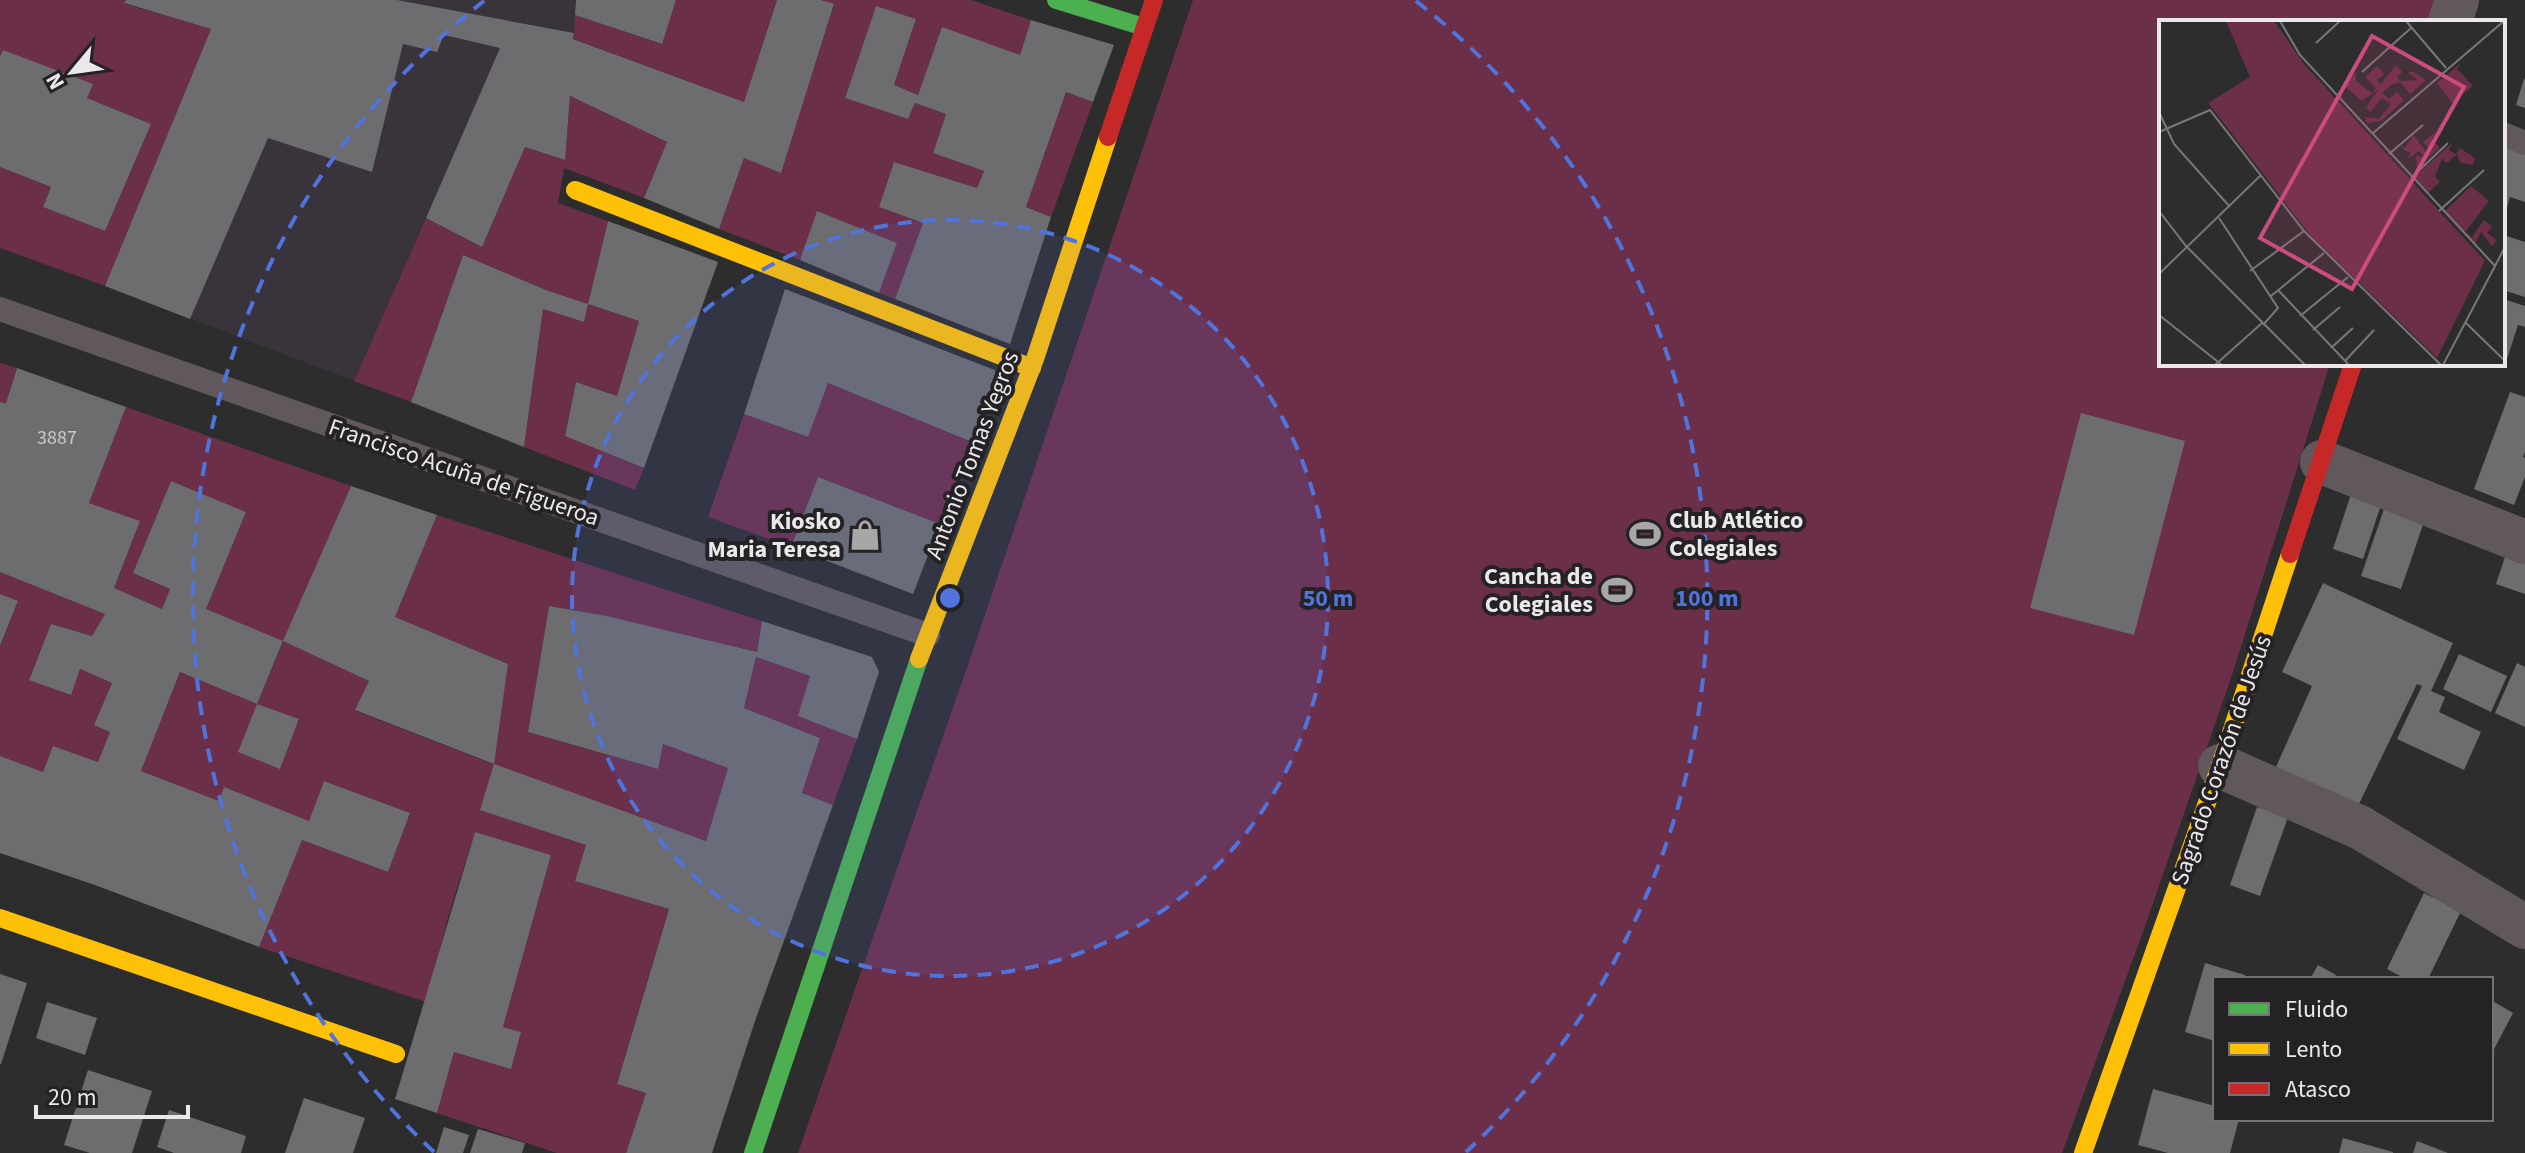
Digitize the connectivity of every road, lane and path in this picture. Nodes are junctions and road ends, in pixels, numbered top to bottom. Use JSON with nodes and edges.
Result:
{"nodes":[{"id":1,"x":1056,"y":0,"type":"edge"},
{"id":2,"x":1154,"y":0,"type":"edge"},
{"id":3,"x":2457,"y":0,"type":"edge"},
{"id":4,"x":2451,"y":20,"type":"edge"},
{"id":5,"x":1144,"y":27,"type":"junction"},
{"id":6,"x":2505,"y":135,"type":"edge"},
{"id":7,"x":2525,"y":143,"type":"edge"},
{"id":8,"x":575,"y":190,"type":"dead end"},
{"id":9,"x":0,"y":309,"type":"edge"},
{"id":10,"x":2352,"y":366,"type":"edge"},
{"id":11,"x":1032,"y":368,"type":"junction"},
{"id":12,"x":2322,"y":462,"type":"junction"},
{"id":13,"x":2525,"y":542,"type":"edge"},
{"id":14,"x":928,"y":635,"type":"junction"},
{"id":15,"x":2220,"y":766,"type":"junction"},
{"id":16,"x":0,"y":918,"type":"edge"},
{"id":17,"x":2525,"y":927,"type":"edge"},
{"id":18,"x":396,"y":1054,"type":"dead end"},
{"id":19,"x":753,"y":1153,"type":"edge"},
{"id":20,"x":2083,"y":1153,"type":"edge"}],
"edges":[{"from":1,"to":5,"type":"street"},
{"from":2,"to":5,"type":"street","name":"Antonio Tomas Yegros"},
{"from":3,"to":4,"type":"street"},
{"from":5,"to":11,"type":"street","name":"Antonio Tomas Yegros"},
{"from":6,"to":7,"type":"lane"},
{"from":8,"to":11,"type":"street"},
{"from":9,"to":14,"type":"lane","name":"Francisco Acuña de Figueroa"},
{"from":10,"to":12,"type":"street","name":"Sagrado Corazón de Jesús"},
{"from":11,"to":14,"type":"street","name":"Antonio Tomas Yegros"},
{"from":12,"to":13,"type":"street"},
{"from":12,"to":15,"type":"street","name":"Sagrado Corazón de Jesús"},
{"from":14,"to":19,"type":"street","name":"Antonio Tomas Yegros"},
{"from":15,"to":17,"type":"street"},
{"from":15,"to":20,"type":"street","name":"Sagrado Corazón de Jesús"},
{"from":16,"to":18,"type":"street"}]}
